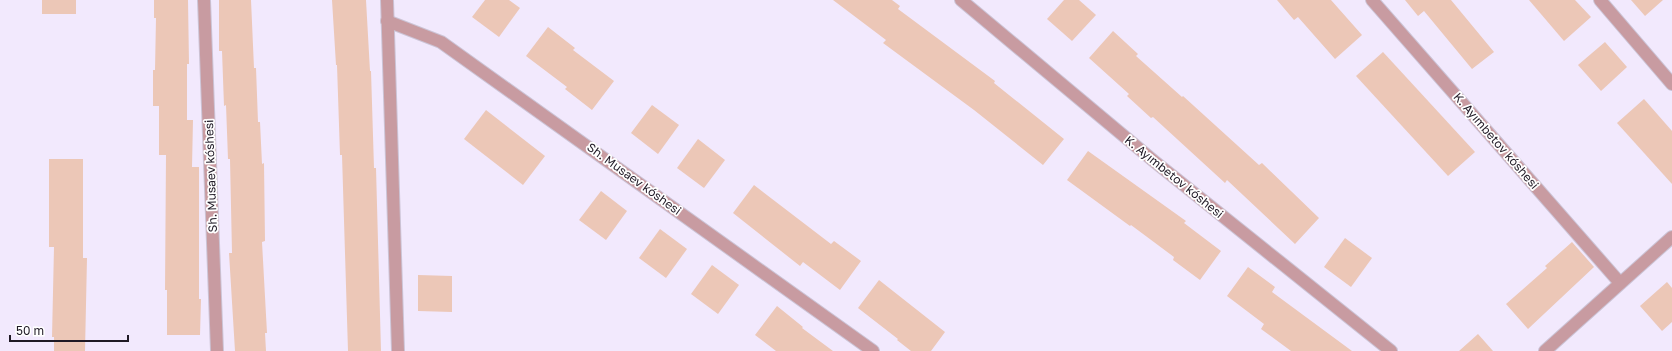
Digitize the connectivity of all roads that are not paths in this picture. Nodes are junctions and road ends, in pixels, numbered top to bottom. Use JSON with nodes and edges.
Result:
{"nodes":[{"id":1,"x":204,"y":0,"type":"edge"},
{"id":2,"x":387,"y":0,"type":"edge"},
{"id":3,"x":961,"y":0,"type":"edge"},
{"id":4,"x":1372,"y":0,"type":"edge"},
{"id":5,"x":1600,"y":0,"type":"edge"},
{"id":6,"x":387,"y":21,"type":"junction"},
{"id":7,"x":1672,"y":84,"type":"edge"},
{"id":8,"x":1672,"y":237,"type":"edge"},
{"id":9,"x":1620,"y":283,"type":"junction"},
{"id":10,"x":218,"y":351,"type":"edge"},
{"id":11,"x":398,"y":351,"type":"edge"},
{"id":12,"x":873,"y":351,"type":"edge"},
{"id":13,"x":1391,"y":351,"type":"edge"},
{"id":14,"x":1545,"y":351,"type":"edge"}],
"edges":[{"from":1,"to":10,"type":"street","name":"Sh. Musaev kóshesi"},
{"from":2,"to":6,"type":"street"},
{"from":3,"to":13,"type":"street","name":"K. Ayımbetov kóshesi"},
{"from":4,"to":9,"type":"street","name":"K. Ayımbetov kóshesi"},
{"from":5,"to":7,"type":"street"},
{"from":6,"to":11,"type":"street"},
{"from":6,"to":12,"type":"street","name":"Sh. Musaev kóshesi"},
{"from":8,"to":9,"type":"street"},
{"from":9,"to":14,"type":"street"}]}
